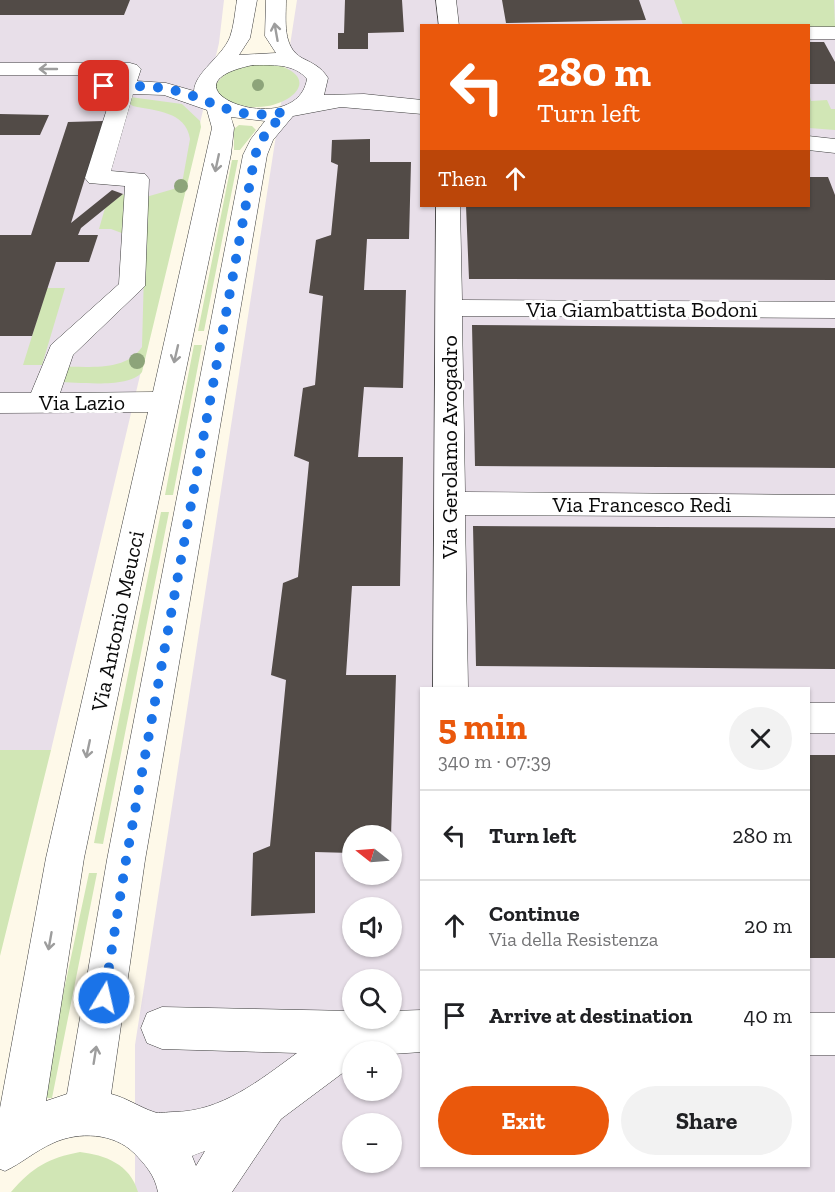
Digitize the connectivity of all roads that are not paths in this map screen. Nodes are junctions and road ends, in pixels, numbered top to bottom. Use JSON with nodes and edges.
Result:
{"nodes":[{"id":1,"x":247,"y":0,"type":"edge"},
{"id":2,"x":276,"y":0,"type":"edge"},
{"id":3,"x":446,"y":0,"type":"edge"},
{"id":4,"x":449,"y":24,"type":"edge"},
{"id":5,"x":810,"y":33,"type":"edge"},
{"id":6,"x":835,"y":33,"type":"edge"},
{"id":7,"x":291,"y":60,"type":"junction"},
{"id":8,"x":221,"y":67,"type":"junction"},
{"id":9,"x":0,"y":69,"type":"edge"},
{"id":10,"x":313,"y":71,"type":"junction"},
{"id":11,"x":134,"y":86,"type":"junction"},
{"id":12,"x":0,"y":87,"type":"edge"},
{"id":13,"x":420,"y":101,"type":"edge"},
{"id":14,"x":217,"y":106,"type":"junction"},
{"id":15,"x":292,"y":109,"type":"junction"},
{"id":16,"x":810,"y":143,"type":"edge"},
{"id":17,"x":835,"y":146,"type":"edge"},
{"id":18,"x":448,"y":207,"type":"edge"},
{"id":19,"x":448,"y":308,"type":"junction"},
{"id":20,"x":835,"y":310,"type":"edge"},
{"id":21,"x":0,"y":402,"type":"edge"},
{"id":22,"x":42,"y":402,"type":"junction"},
{"id":23,"x":165,"y":402,"type":"junction"},
{"id":24,"x":448,"y":503,"type":"junction"},
{"id":25,"x":835,"y":506,"type":"edge"},
{"id":26,"x":450,"y":687,"type":"edge"},
{"id":27,"x":810,"y":718,"type":"edge"},
{"id":28,"x":835,"y":718,"type":"edge"},
{"id":29,"x":162,"y":1028,"type":"dead end"},
{"id":30,"x":404,"y":1032,"type":"edge"},
{"id":31,"x":810,"y":1034,"type":"edge"},
{"id":32,"x":835,"y":1034,"type":"edge"},
{"id":33,"x":266,"y":1103,"type":"junction"},
{"id":34,"x":86,"y":1113,"type":"junction"},
{"id":35,"x":150,"y":1135,"type":"junction"},
{"id":36,"x":8,"y":1145,"type":"edge"},
{"id":37,"x":181,"y":1192,"type":"edge"},
{"id":38,"x":205,"y":1192,"type":"edge"}],
"edges":[{"from":1,"to":8,"type":"street"},
{"from":7,"to":2,"type":"street","one_way":true},
{"from":3,"to":4,"type":"street"},
{"from":5,"to":6,"type":"street"},
{"from":7,"to":8,"type":"street"},
{"from":7,"to":10,"type":"street"},
{"from":8,"to":11,"type":"street"},
{"from":8,"to":14,"type":"street","name":"Via Antonio Meucci"},
{"from":11,"to":9,"type":"street","one_way":true},
{"from":10,"to":13,"type":"street"},
{"from":10,"to":15,"type":"street"},
{"from":11,"to":12,"type":"street"},
{"from":11,"to":14,"type":"street"},
{"from":11,"to":22,"type":"street"},
{"from":13,"to":15,"type":"street"},
{"from":14,"to":15,"type":"street"},
{"from":14,"to":23,"type":"street","name":"Via Antonio Meucci","one_way":true},
{"from":34,"to":15,"type":"street","one_way":true},
{"from":16,"to":17,"type":"street"},
{"from":18,"to":19,"type":"street","name":"Via Gerolamo Avogadro"},
{"from":19,"to":20,"type":"street","name":"Via Giambattista Bodoni"},
{"from":19,"to":24,"type":"street","name":"Via Gerolamo Avogadro"},
{"from":21,"to":22,"type":"street","name":"Via Lazio"},
{"from":22,"to":23,"type":"street","name":"Via Lazio"},
{"from":23,"to":36,"type":"street","name":"Via Antonio Meucci","one_way":true},
{"from":24,"to":25,"type":"street","name":"Via Francesco Redi"},
{"from":24,"to":26,"type":"street","name":"Via Gerolamo Avogadro"},
{"from":27,"to":28,"type":"street"},
{"from":29,"to":30,"type":"street"},
{"from":30,"to":33,"type":"street"},
{"from":31,"to":32,"type":"street"},
{"from":33,"to":35,"type":"street"},
{"from":33,"to":38,"type":"street"},
{"from":34,"to":35,"type":"street"},
{"from":34,"to":36,"type":"street"},
{"from":35,"to":37,"type":"street"}]}
